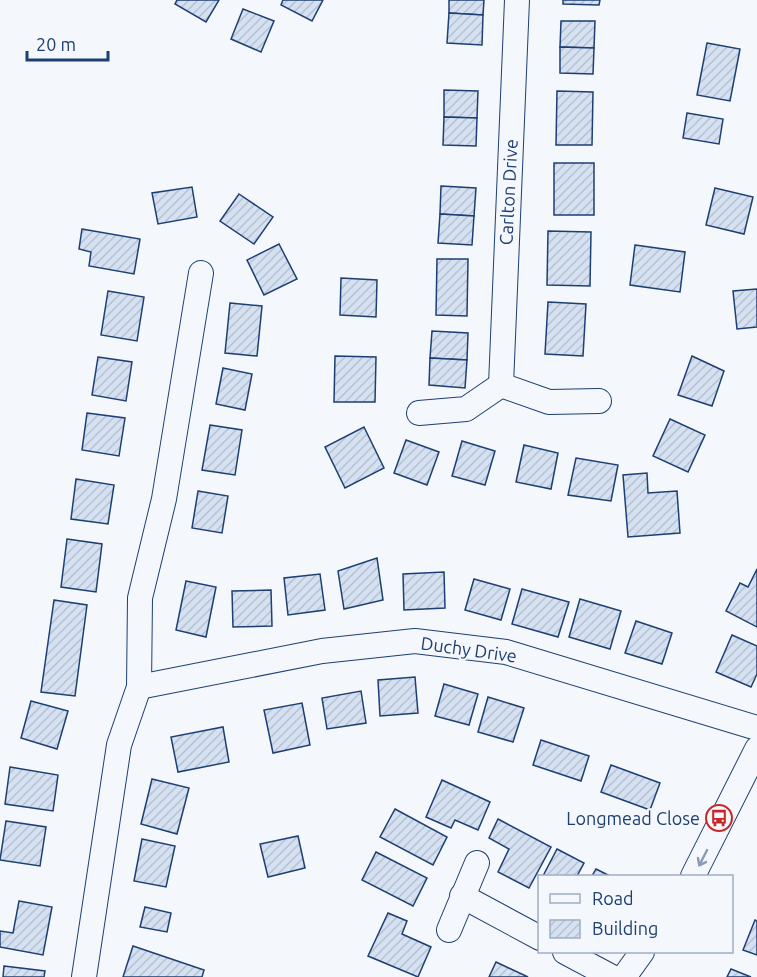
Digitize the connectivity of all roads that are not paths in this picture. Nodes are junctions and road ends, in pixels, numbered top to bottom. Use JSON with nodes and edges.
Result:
{"nodes":[{"id":1,"x":517,"y":0,"type":"edge"},
{"id":2,"x":201,"y":273,"type":"dead end"},
{"id":3,"x":501,"y":385,"type":"junction"},
{"id":4,"x":599,"y":400,"type":"dead end"},
{"id":5,"x":419,"y":413,"type":"dead end"},
{"id":6,"x":139,"y":687,"type":"junction"},
{"id":7,"x":757,"y":728,"type":"edge"},
{"id":8,"x":757,"y":749,"type":"edge"},
{"id":9,"x":477,"y":863,"type":"dead end"},
{"id":10,"x":694,"y":875,"type":"edge"},
{"id":11,"x":462,"y":896,"type":"junction"},
{"id":12,"x":449,"y":930,"type":"dead end"},
{"id":13,"x":538,"y":937,"type":"edge"},
{"id":14,"x":569,"y":953,"type":"edge"},
{"id":15,"x":641,"y":953,"type":"edge"},
{"id":16,"x":84,"y":977,"type":"edge"},
{"id":17,"x":612,"y":977,"type":"edge"},
{"id":18,"x":624,"y":977,"type":"edge"}],
"edges":[{"from":1,"to":3,"type":"street","name":"Carlton Drive"},
{"from":2,"to":6,"type":"street"},
{"from":3,"to":4,"type":"street"},
{"from":3,"to":5,"type":"street"},
{"from":6,"to":7,"type":"street","name":"Duchy Drive"},
{"from":6,"to":16,"type":"street"},
{"from":8,"to":10,"type":"street","one_way":true},
{"from":9,"to":11,"type":"street"},
{"from":11,"to":12,"type":"street"},
{"from":11,"to":13,"type":"street"},
{"from":14,"to":17,"type":"street"},
{"from":15,"to":18,"type":"street"}]}
